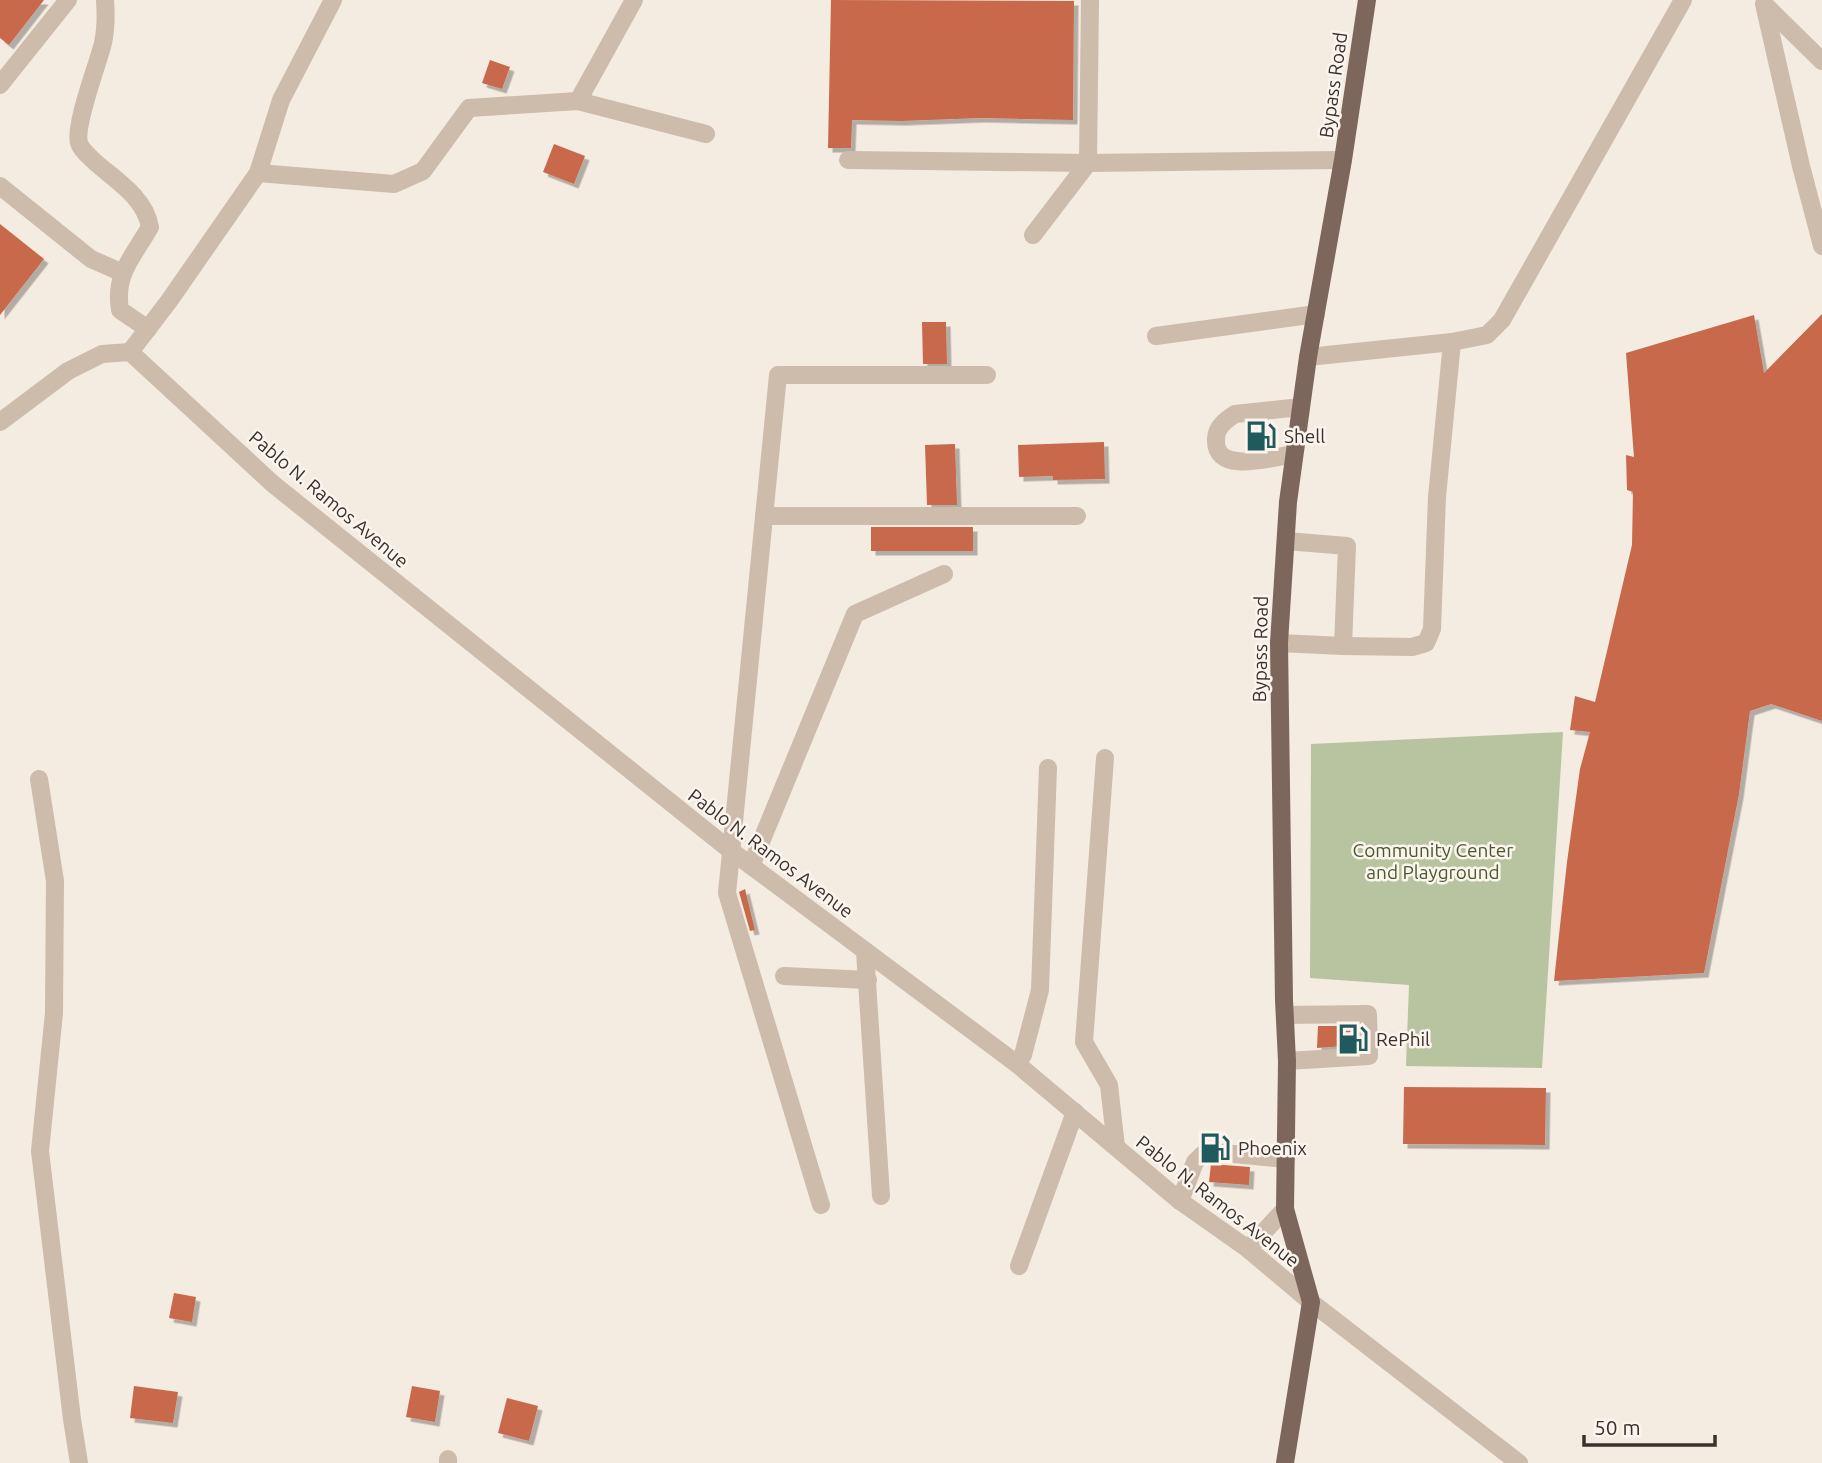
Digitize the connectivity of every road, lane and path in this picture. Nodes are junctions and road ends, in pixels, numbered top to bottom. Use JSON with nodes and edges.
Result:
{"nodes":[{"id":1,"x":68,"y":0,"type":"edge"},
{"id":2,"x":105,"y":0,"type":"edge"},
{"id":3,"x":333,"y":0,"type":"edge"},
{"id":4,"x":634,"y":0,"type":"edge"},
{"id":5,"x":1090,"y":0,"type":"edge"},
{"id":6,"x":1367,"y":0,"type":"edge"},
{"id":7,"x":1684,"y":0,"type":"edge"},
{"id":8,"x":1764,"y":2,"type":"edge"},
{"id":9,"x":1822,"y":61,"type":"edge"},
{"id":10,"x":0,"y":85,"type":"edge"},
{"id":11,"x":578,"y":101,"type":"junction"},
{"id":12,"x":706,"y":134,"type":"dead end"},
{"id":13,"x":848,"y":160,"type":"dead end"},
{"id":14,"x":1343,"y":160,"type":"junction"},
{"id":15,"x":1088,"y":163,"type":"junction"},
{"id":16,"x":258,"y":173,"type":"junction"},
{"id":17,"x":0,"y":186,"type":"edge"},
{"id":18,"x":1033,"y":235,"type":"dead end"},
{"id":19,"x":1822,"y":246,"type":"edge"},
{"id":20,"x":123,"y":273,"type":"junction"},
{"id":21,"x":1316,"y":314,"type":"junction"},
{"id":22,"x":148,"y":329,"type":"junction"},
{"id":23,"x":1156,"y":336,"type":"dead end"},
{"id":24,"x":1452,"y":342,"type":"junction"},
{"id":25,"x":130,"y":352,"type":"junction"},
{"id":26,"x":1308,"y":357,"type":"junction"},
{"id":27,"x":987,"y":375,"type":"dead end"},
{"id":28,"x":1301,"y":407,"type":"junction"},
{"id":29,"x":0,"y":422,"type":"edge"},
{"id":30,"x":1294,"y":454,"type":"junction"},
{"id":31,"x":764,"y":516,"type":"junction"},
{"id":32,"x":1077,"y":516,"type":"dead end"},
{"id":33,"x":1286,"y":541,"type":"junction"},
{"id":34,"x":944,"y":574,"type":"dead end"},
{"id":35,"x":1279,"y":643,"type":"junction"},
{"id":36,"x":1343,"y":646,"type":"junction"},
{"id":37,"x":1105,"y":758,"type":"dead end"},
{"id":38,"x":1048,"y":768,"type":"dead end"},
{"id":39,"x":39,"y":779,"type":"dead end"},
{"id":40,"x":730,"y":850,"type":"junction"},
{"id":41,"x":751,"y":866,"type":"junction"},
{"id":42,"x":865,"y":951,"type":"junction"},
{"id":43,"x":784,"y":976,"type":"dead end"},
{"id":44,"x":868,"y":979,"type":"junction"},
{"id":45,"x":1285,"y":1015,"type":"junction"},
{"id":46,"x":1287,"y":1061,"type":"junction"},
{"id":47,"x":1017,"y":1064,"type":"junction"},
{"id":48,"x":1075,"y":1112,"type":"junction"},
{"id":49,"x":1116,"y":1147,"type":"junction"},
{"id":50,"x":1286,"y":1158,"type":"junction"},
{"id":51,"x":881,"y":1196,"type":"dead end"},
{"id":52,"x":1180,"y":1201,"type":"junction"},
{"id":53,"x":821,"y":1205,"type":"dead end"},
{"id":54,"x":1285,"y":1209,"type":"junction"},
{"id":55,"x":1248,"y":1249,"type":"junction"},
{"id":56,"x":1018,"y":1266,"type":"dead end"},
{"id":57,"x":1311,"y":1302,"type":"junction"},
{"id":58,"x":79,"y":1463,"type":"edge"},
{"id":59,"x":1285,"y":1463,"type":"edge"},
{"id":60,"x":1518,"y":1463,"type":"edge"}],
"edges":[{"from":1,"to":10,"type":"street"},
{"from":2,"to":20,"type":"street"},
{"from":3,"to":16,"type":"street"},
{"from":4,"to":11,"type":"street"},
{"from":5,"to":15,"type":"street"},
{"from":6,"to":14,"type":"main road","name":"Bypass Road"},
{"from":7,"to":24,"type":"street"},
{"from":8,"to":9,"type":"street"},
{"from":8,"to":19,"type":"street"},
{"from":11,"to":12,"type":"street"},
{"from":11,"to":16,"type":"street"},
{"from":13,"to":15,"type":"street"},
{"from":14,"to":15,"type":"street"},
{"from":14,"to":21,"type":"main road","name":"Bypass Road"},
{"from":15,"to":18,"type":"street"},
{"from":16,"to":22,"type":"street"},
{"from":17,"to":20,"type":"street"},
{"from":20,"to":22,"type":"street"},
{"from":21,"to":23,"type":"street"},
{"from":21,"to":26,"type":"main road","name":"Bypass Road"},
{"from":22,"to":25,"type":"street"},
{"from":24,"to":26,"type":"street"},
{"from":24,"to":36,"type":"street"},
{"from":25,"to":29,"type":"street"},
{"from":25,"to":40,"type":"street","name":"Pablo N. Ramos Avenue"},
{"from":26,"to":28,"type":"main road","name":"Bypass Road"},
{"from":27,"to":31,"type":"street"},
{"from":28,"to":30,"type":"main road","name":"Bypass Road"},
{"from":28,"to":30,"type":"street"},
{"from":30,"to":33,"type":"main road","name":"Bypass Road"},
{"from":31,"to":32,"type":"street"},
{"from":31,"to":40,"type":"street"},
{"from":33,"to":35,"type":"main road","name":"Bypass Road"},
{"from":33,"to":36,"type":"street"},
{"from":34,"to":41,"type":"street"},
{"from":35,"to":36,"type":"street"},
{"from":35,"to":45,"type":"main road","name":"Bypass Road"},
{"from":37,"to":49,"type":"street"},
{"from":38,"to":47,"type":"street"},
{"from":39,"to":58,"type":"street"},
{"from":40,"to":41,"type":"street","name":"Pablo N. Ramos Avenue"},
{"from":40,"to":53,"type":"street"},
{"from":41,"to":42,"type":"street","name":"Pablo N. Ramos Avenue"},
{"from":42,"to":44,"type":"street"},
{"from":42,"to":47,"type":"street","name":"Pablo N. Ramos Avenue"},
{"from":43,"to":44,"type":"street"},
{"from":44,"to":51,"type":"street"},
{"from":45,"to":46,"type":"main road","name":"Bypass Road"},
{"from":45,"to":46,"type":"street"},
{"from":46,"to":50,"type":"main road","name":"Bypass Road"},
{"from":47,"to":48,"type":"street","name":"Pablo N. Ramos Avenue"},
{"from":48,"to":49,"type":"street","name":"Pablo N. Ramos Avenue"},
{"from":48,"to":56,"type":"street"},
{"from":49,"to":52,"type":"street","name":"Pablo N. Ramos Avenue"},
{"from":50,"to":52,"type":"street"},
{"from":50,"to":54,"type":"main road","name":"Bypass Road"},
{"from":52,"to":55,"type":"street","name":"Pablo N. Ramos Avenue"},
{"from":54,"to":55,"type":"street"},
{"from":54,"to":57,"type":"main road","name":"Bypass Road"},
{"from":55,"to":57,"type":"street","name":"Pablo N. Ramos Avenue"},
{"from":57,"to":59,"type":"main road"},
{"from":57,"to":60,"type":"street","name":"Pablo N. Ramos Avenue"}]}
